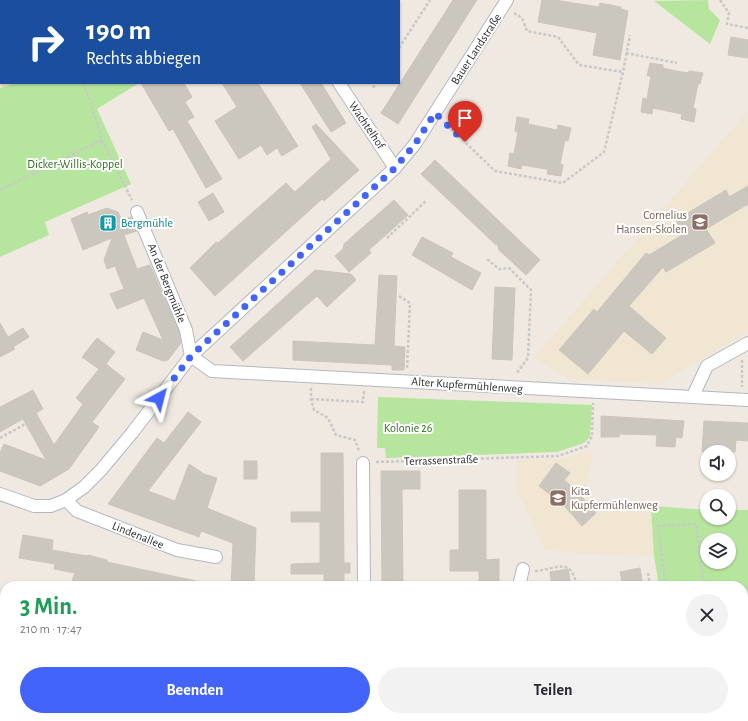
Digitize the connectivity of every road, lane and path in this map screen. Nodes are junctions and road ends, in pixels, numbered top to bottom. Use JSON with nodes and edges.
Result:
{"nodes":[{"id":1,"x":430,"y":0,"type":"edge"},
{"id":2,"x":507,"y":0,"type":"edge"},
{"id":3,"x":720,"y":0,"type":"edge"},
{"id":4,"x":522,"y":18,"type":"dead end"},
{"id":5,"x":748,"y":28,"type":"edge"},
{"id":6,"x":630,"y":35,"type":"dead end"},
{"id":7,"x":400,"y":46,"type":"edge"},
{"id":8,"x":626,"y":53,"type":"junction"},
{"id":9,"x":677,"y":63,"type":"dead end"},
{"id":10,"x":623,"y":72,"type":"junction"},
{"id":11,"x":84,"y":84,"type":"edge"},
{"id":12,"x":339,"y":84,"type":"edge"},
{"id":13,"x":375,"y":84,"type":"edge"},
{"id":14,"x":373,"y":88,"type":"dead end"},
{"id":15,"x":435,"y":113,"type":"junction"},
{"id":16,"x":102,"y":140,"type":"junction"},
{"id":17,"x":395,"y":168,"type":"junction"},
{"id":18,"x":0,"y":190,"type":"edge"},
{"id":19,"x":426,"y":201,"type":"dead end"},
{"id":20,"x":137,"y":212,"type":"joint"},
{"id":21,"x":388,"y":238,"type":"dead end"},
{"id":22,"x":487,"y":259,"type":"dead end"},
{"id":23,"x":400,"y":296,"type":"dead end"},
{"id":24,"x":748,"y":343,"type":"edge"},
{"id":25,"x":736,"y":349,"type":"junction"},
{"id":26,"x":191,"y":356,"type":"junction"},
{"id":27,"x":406,"y":381,"type":"junction"},
{"id":28,"x":742,"y":386,"type":"dead end"},
{"id":29,"x":506,"y":388,"type":"junction"},
{"id":30,"x":594,"y":393,"type":"junction"},
{"id":31,"x":693,"y":396,"type":"junction"},
{"id":32,"x":748,"y":400,"type":"edge"},
{"id":33,"x":363,"y":402,"type":"dead end"},
{"id":34,"x":38,"y":417,"type":"dead end"},
{"id":35,"x":0,"y":438,"type":"edge"},
{"id":36,"x":363,"y":463,"type":"junction"},
{"id":37,"x":0,"y":494,"type":"edge"},
{"id":38,"x":66,"y":500,"type":"junction"},
{"id":39,"x":216,"y":557,"type":"dead end"},
{"id":40,"x":523,"y":569,"type":"joint"},
{"id":41,"x":648,"y":573,"type":"dead end"},
{"id":42,"x":364,"y":581,"type":"edge"},
{"id":43,"x":520,"y":581,"type":"edge"},
{"id":44,"x":575,"y":581,"type":"edge"},
{"id":45,"x":649,"y":581,"type":"edge"},
{"id":46,"x":665,"y":581,"type":"edge"},
{"id":47,"x":703,"y":581,"type":"edge"}],
"edges":[{"from":1,"to":7,"type":"path"},
{"from":2,"to":15,"type":"street","name":"Bauer Landstraße"},
{"from":3,"to":5,"type":"path"},
{"from":4,"to":10,"type":"path"},
{"from":6,"to":8,"type":"path"},
{"from":8,"to":9,"type":"path"},
{"from":8,"to":10,"type":"path"},
{"from":10,"to":15,"type":"path"},
{"from":11,"to":16,"type":"path"},
{"from":12,"to":17,"type":"street","name":"Wachtelhof"},
{"from":13,"to":14,"type":"path"},
{"from":15,"to":17,"type":"street","name":"Bauer Landstraße"},
{"from":16,"to":18,"type":"path"},
{"from":16,"to":20,"type":"path"},
{"from":17,"to":26,"type":"street","name":"Bauer Landstraße"},
{"from":19,"to":21,"type":"path"},
{"from":20,"to":26,"type":"street","name":"An der Bergmühle"},
{"from":22,"to":29,"type":"path"},
{"from":23,"to":27,"type":"path"},
{"from":24,"to":25,"type":"street"},
{"from":25,"to":28,"type":"path"},
{"from":25,"to":31,"type":"street"},
{"from":26,"to":27,"type":"street","name":"Alter Kupfermühlenweg"},
{"from":26,"to":38,"type":"street","name":"Bauer Landstraße"},
{"from":27,"to":29,"type":"street","name":"Alter Kupfermühlenweg"},
{"from":29,"to":30,"type":"street","name":"Alter Kupfermühlenweg"},
{"from":30,"to":31,"type":"street","name":"Alter Kupfermühlenweg"},
{"from":30,"to":36,"type":"path","name":"Terrassenstraße"},
{"from":31,"to":32,"type":"street","name":"Alter Kupfermühlenweg"},
{"from":33,"to":36,"type":"path"},
{"from":34,"to":35,"type":"path"},
{"from":36,"to":42,"type":"street"},
{"from":37,"to":38,"type":"street","name":"Bauer Landstraße"},
{"from":38,"to":39,"type":"street","name":"Lindenallee"},
{"from":40,"to":43,"type":"street"},
{"from":40,"to":44,"type":"path"},
{"from":41,"to":45,"type":"path"},
{"from":46,"to":47,"type":"path"}]}
